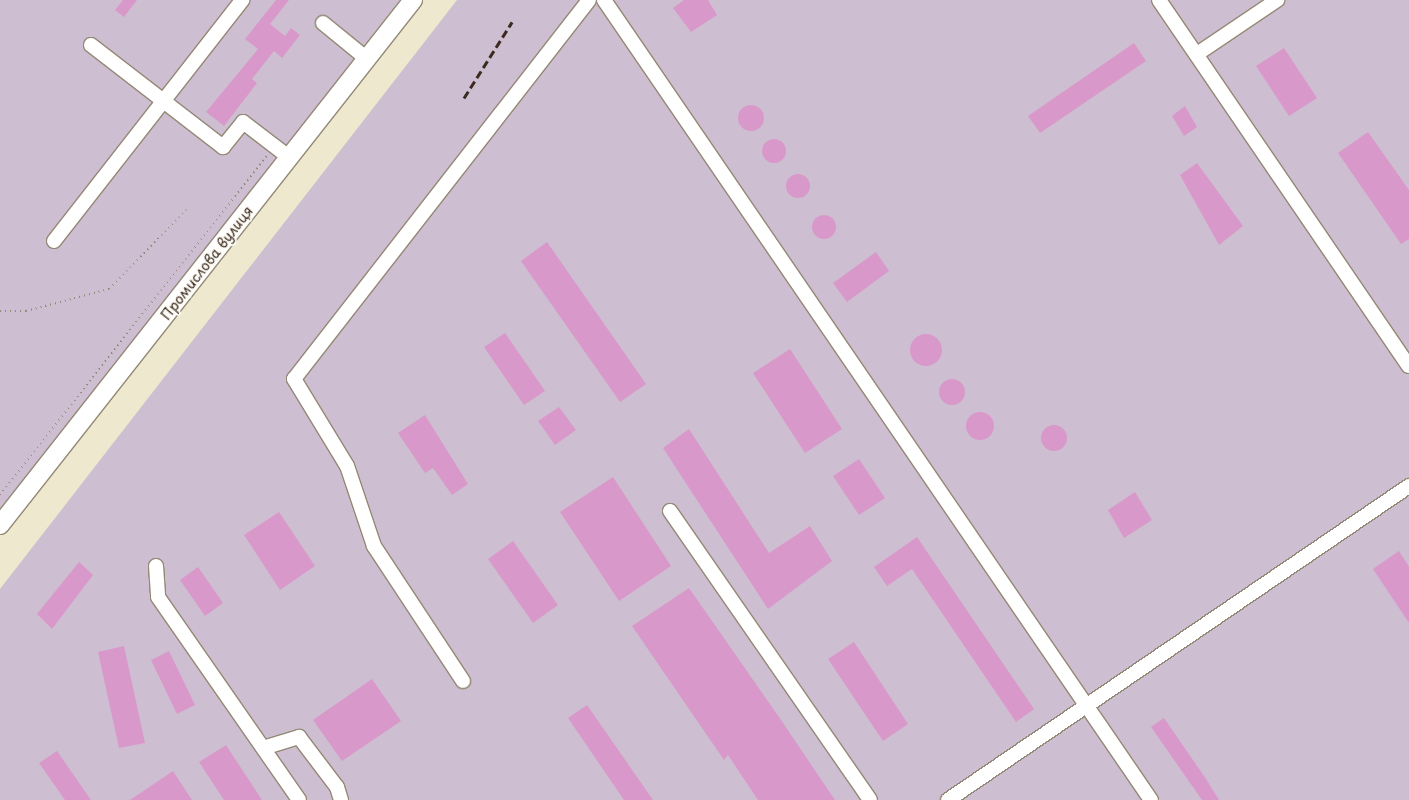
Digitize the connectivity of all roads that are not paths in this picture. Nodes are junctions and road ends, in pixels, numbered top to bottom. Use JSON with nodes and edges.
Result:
{"nodes":[{"id":1,"x":242,"y":0,"type":"edge"},
{"id":2,"x":413,"y":0,"type":"edge"},
{"id":3,"x":589,"y":0,"type":"edge"},
{"id":4,"x":604,"y":0,"type":"edge"},
{"id":5,"x":1159,"y":0,"type":"edge"},
{"id":6,"x":1277,"y":0,"type":"edge"},
{"id":7,"x":323,"y":23,"type":"dead end"},
{"id":8,"x":91,"y":45,"type":"dead end"},
{"id":9,"x":1197,"y":54,"type":"junction"},
{"id":10,"x":367,"y":59,"type":"junction"},
{"id":11,"x":163,"y":101,"type":"junction"},
{"id":12,"x":290,"y":158,"type":"junction"},
{"id":13,"x":54,"y":241,"type":"dead end"},
{"id":14,"x":1409,"y":366,"type":"edge"},
{"id":15,"x":1409,"y":486,"type":"edge"},
{"id":16,"x":670,"y":511,"type":"dead end"},
{"id":17,"x":0,"y":525,"type":"edge"},
{"id":18,"x":156,"y":566,"type":"dead end"},
{"id":19,"x":463,"y":681,"type":"dead end"},
{"id":20,"x":1087,"y":706,"type":"junction"},
{"id":21,"x":263,"y":748,"type":"junction"},
{"id":22,"x":299,"y":800,"type":"edge"},
{"id":23,"x":341,"y":800,"type":"edge"},
{"id":24,"x":870,"y":800,"type":"edge"},
{"id":25,"x":948,"y":800,"type":"edge"},
{"id":26,"x":1151,"y":800,"type":"edge"}],
"edges":[{"from":1,"to":11,"type":"lane"},
{"from":2,"to":10,"type":"main road","name":"Промислова вулиця"},
{"from":3,"to":19,"type":"lane"},
{"from":4,"to":20,"type":"lane"},
{"from":5,"to":9,"type":"lane"},
{"from":6,"to":9,"type":"lane"},
{"from":7,"to":10,"type":"lane"},
{"from":8,"to":11,"type":"lane"},
{"from":9,"to":14,"type":"lane"},
{"from":10,"to":12,"type":"main road","name":"Промислова вулиця"},
{"from":11,"to":12,"type":"lane"},
{"from":11,"to":13,"type":"lane"},
{"from":12,"to":17,"type":"main road","name":"Промислова вулиця"},
{"from":15,"to":20,"type":"lane"},
{"from":16,"to":24,"type":"lane"},
{"from":18,"to":21,"type":"lane"},
{"from":20,"to":25,"type":"lane"},
{"from":20,"to":26,"type":"lane"},
{"from":21,"to":22,"type":"lane"},
{"from":21,"to":23,"type":"lane"}]}
